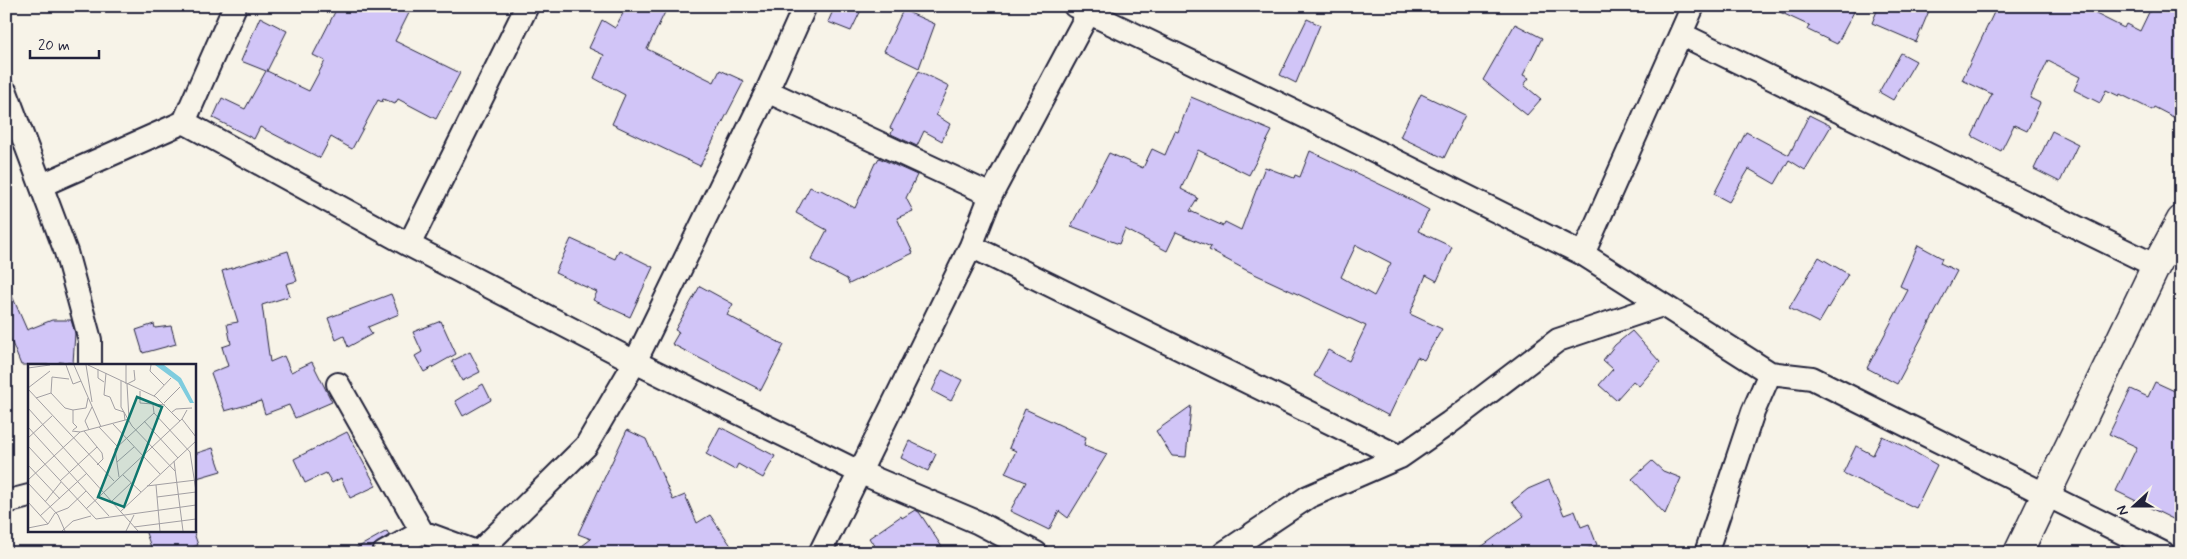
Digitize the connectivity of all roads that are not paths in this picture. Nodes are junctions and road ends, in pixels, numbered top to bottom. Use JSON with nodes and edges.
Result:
{"nodes":[{"id":1,"x":235,"y":6,"type":"edge"},
{"id":2,"x":527,"y":6,"type":"edge"},
{"id":3,"x":805,"y":6,"type":"edge"},
{"id":4,"x":1693,"y":6,"type":"edge"},
{"id":5,"x":1085,"y":8,"type":"edge"},
{"id":6,"x":1681,"y":34,"type":"junction"},
{"id":7,"x":767,"y":91,"type":"junction"},
{"id":8,"x":6,"y":92,"type":"edge"},
{"id":9,"x":184,"y":122,"type":"junction"},
{"id":10,"x":12,"y":123,"type":"edge"},
{"id":11,"x":42,"y":185,"type":"junction"},
{"id":12,"x":991,"y":194,"type":"junction"},
{"id":13,"x":2181,"y":220,"type":"edge"},
{"id":14,"x":409,"y":244,"type":"junction"},
{"id":15,"x":971,"y":246,"type":"junction"},
{"id":16,"x":1583,"y":254,"type":"junction"},
{"id":17,"x":2156,"y":266,"type":"junction"},
{"id":18,"x":1662,"y":305,"type":"junction"},
{"id":19,"x":635,"y":362,"type":"junction"},
{"id":20,"x":90,"y":364,"type":"edge"},
{"id":21,"x":1770,"y":373,"type":"junction"},
{"id":22,"x":338,"y":384,"type":"dead end"},
{"id":23,"x":1400,"y":458,"type":"junction"},
{"id":24,"x":859,"y":472,"type":"junction"},
{"id":25,"x":2047,"y":494,"type":"junction"},
{"id":26,"x":28,"y":496,"type":"edge"},
{"id":27,"x":6,"y":502,"type":"edge"},
{"id":28,"x":422,"y":532,"type":"junction"},
{"id":29,"x":384,"y":553,"type":"edge"},
{"id":30,"x":478,"y":553,"type":"edge"},
{"id":31,"x":820,"y":553,"type":"edge"},
{"id":32,"x":1036,"y":553,"type":"edge"},
{"id":33,"x":1224,"y":553,"type":"edge"},
{"id":34,"x":1706,"y":553,"type":"edge"},
{"id":35,"x":2018,"y":553,"type":"edge"},
{"id":36,"x":2163,"y":553,"type":"edge"}],
"edges":[{"from":1,"to":9,"type":"street"},
{"from":2,"to":14,"type":"street"},
{"from":3,"to":7,"type":"street"},
{"from":4,"to":6,"type":"street"},
{"from":5,"to":12,"type":"street"},
{"from":5,"to":16,"type":"street"},
{"from":6,"to":16,"type":"street"},
{"from":6,"to":17,"type":"street"},
{"from":7,"to":12,"type":"street"},
{"from":7,"to":19,"type":"street"},
{"from":8,"to":10,"type":"street"},
{"from":9,"to":11,"type":"street"},
{"from":9,"to":14,"type":"street"},
{"from":10,"to":11,"type":"street"},
{"from":11,"to":20,"type":"street"},
{"from":12,"to":15,"type":"street"},
{"from":13,"to":17,"type":"street"},
{"from":14,"to":19,"type":"street"},
{"from":15,"to":23,"type":"street"},
{"from":15,"to":24,"type":"street"},
{"from":16,"to":18,"type":"street"},
{"from":17,"to":25,"type":"street"},
{"from":18,"to":21,"type":"street"},
{"from":18,"to":23,"type":"street"},
{"from":19,"to":24,"type":"street"},
{"from":19,"to":30,"type":"street"},
{"from":21,"to":25,"type":"street"},
{"from":21,"to":34,"type":"street"},
{"from":22,"to":28,"type":"street"},
{"from":23,"to":33,"type":"street"},
{"from":24,"to":31,"type":"street"},
{"from":24,"to":32,"type":"street"},
{"from":25,"to":35,"type":"street"},
{"from":25,"to":36,"type":"street"},
{"from":26,"to":27,"type":"street"},
{"from":28,"to":29,"type":"street"},
{"from":28,"to":30,"type":"street"}]}
